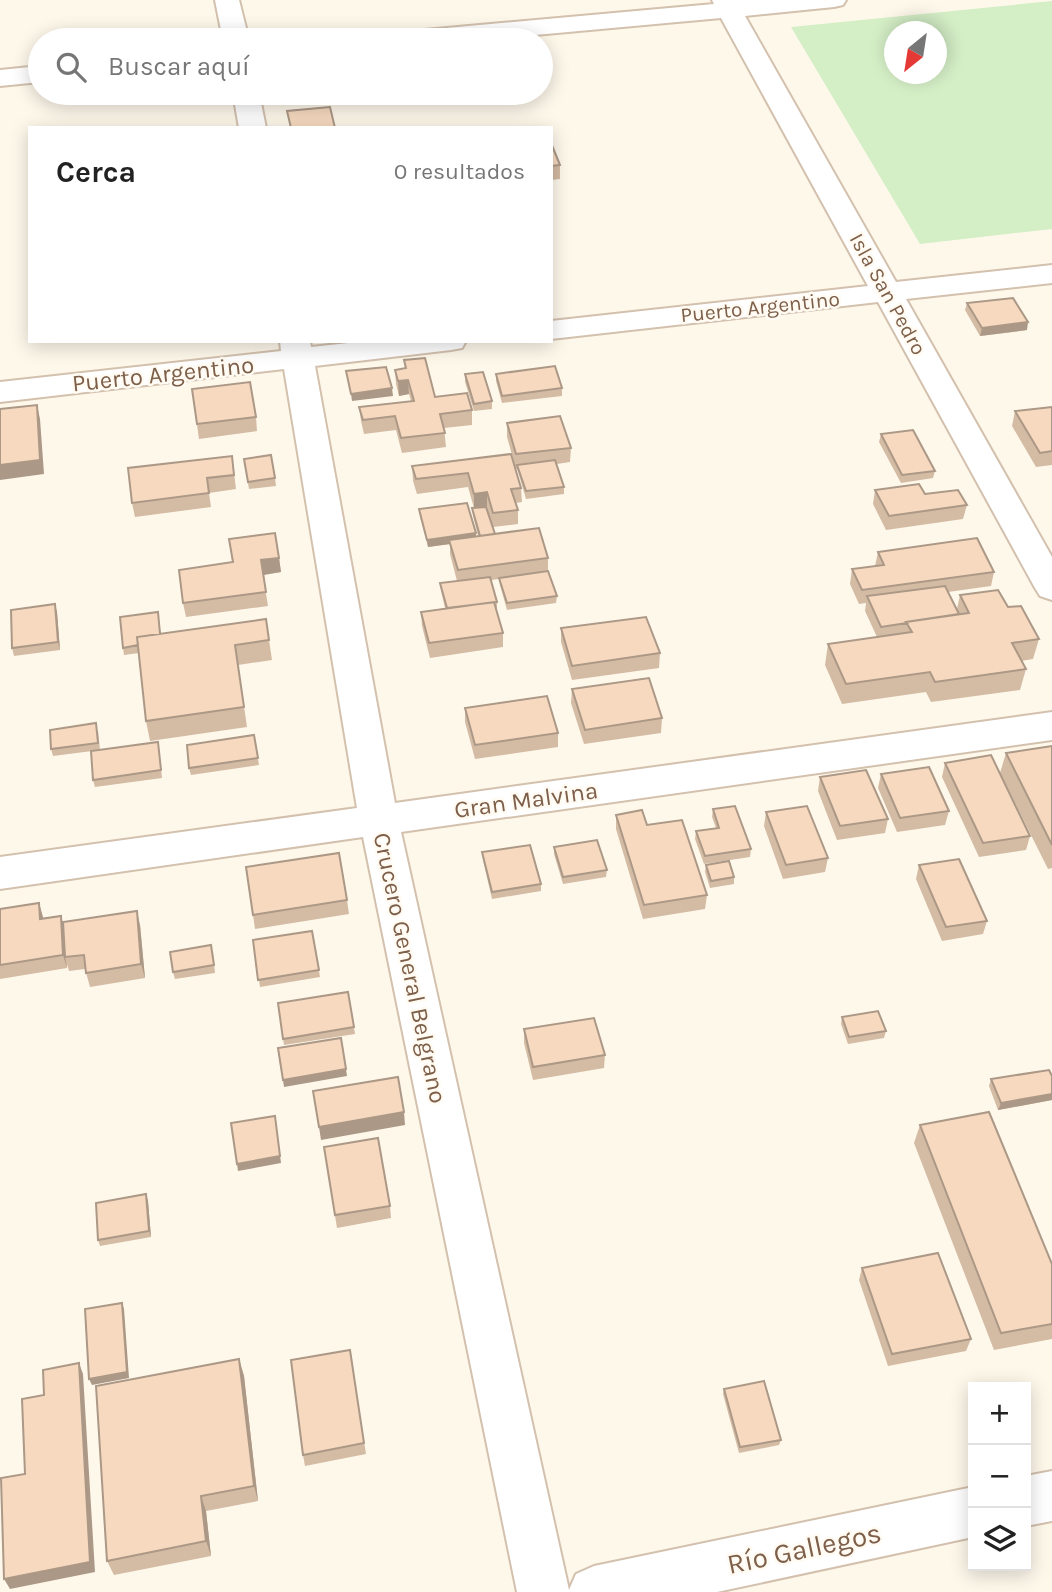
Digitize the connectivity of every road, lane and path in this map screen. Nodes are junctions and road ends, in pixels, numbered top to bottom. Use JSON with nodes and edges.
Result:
{"nodes":[{"id":1,"x":227,"y":0,"type":"edge"},
{"id":2,"x":834,"y":0,"type":"edge"},
{"id":3,"x":727,"y":5,"type":"edge"},
{"id":4,"x":233,"y":28,"type":"edge"},
{"id":5,"x":513,"y":28,"type":"edge"},
{"id":6,"x":28,"y":75,"type":"edge"},
{"id":7,"x":0,"y":78,"type":"edge"},
{"id":8,"x":248,"y":105,"type":"edge"},
{"id":9,"x":253,"y":126,"type":"edge"},
{"id":10,"x":1052,"y":274,"type":"edge"},
{"id":11,"x":887,"y":292,"type":"junction"},
{"id":12,"x":553,"y":330,"type":"edge"},
{"id":13,"x":417,"y":343,"type":"edge"},
{"id":14,"x":297,"y":350,"type":"edge"},
{"id":15,"x":0,"y":392,"type":"edge"},
{"id":16,"x":1052,"y":588,"type":"edge"},
{"id":17,"x":1052,"y":726,"type":"edge"},
{"id":18,"x":379,"y":821,"type":"junction"},
{"id":19,"x":0,"y":873,"type":"edge"},
{"id":20,"x":1052,"y":1496,"type":"edge"},
{"id":21,"x":1031,"y":1500,"type":"edge"},
{"id":22,"x":968,"y":1513,"type":"edge"},
{"id":23,"x":543,"y":1592,"type":"edge"},
{"id":24,"x":594,"y":1592,"type":"edge"}],
"edges":[{"from":1,"to":4,"type":"street"},
{"from":2,"to":3,"type":"street"},
{"from":3,"to":5,"type":"street"},
{"from":3,"to":11,"type":"street","name":"Isla San Pedro"},
{"from":6,"to":7,"type":"street"},
{"from":8,"to":9,"type":"street"},
{"from":10,"to":11,"type":"street","name":"Puerto Argentino"},
{"from":11,"to":12,"type":"street","name":"Puerto Argentino"},
{"from":11,"to":16,"type":"street","name":"Isla San Pedro"},
{"from":13,"to":14,"type":"street","name":"Puerto Argentino"},
{"from":14,"to":15,"type":"street","name":"Puerto Argentino"},
{"from":14,"to":18,"type":"street","name":"Crucero General Belgrano"},
{"from":17,"to":18,"type":"street","name":"Gran Malvina"},
{"from":18,"to":19,"type":"street","name":"Gran Malvina"},
{"from":18,"to":23,"type":"street","name":"Crucero General Belgrano"},
{"from":20,"to":21,"type":"street"},
{"from":22,"to":24,"type":"street","name":"Río Gallegos"}]}
